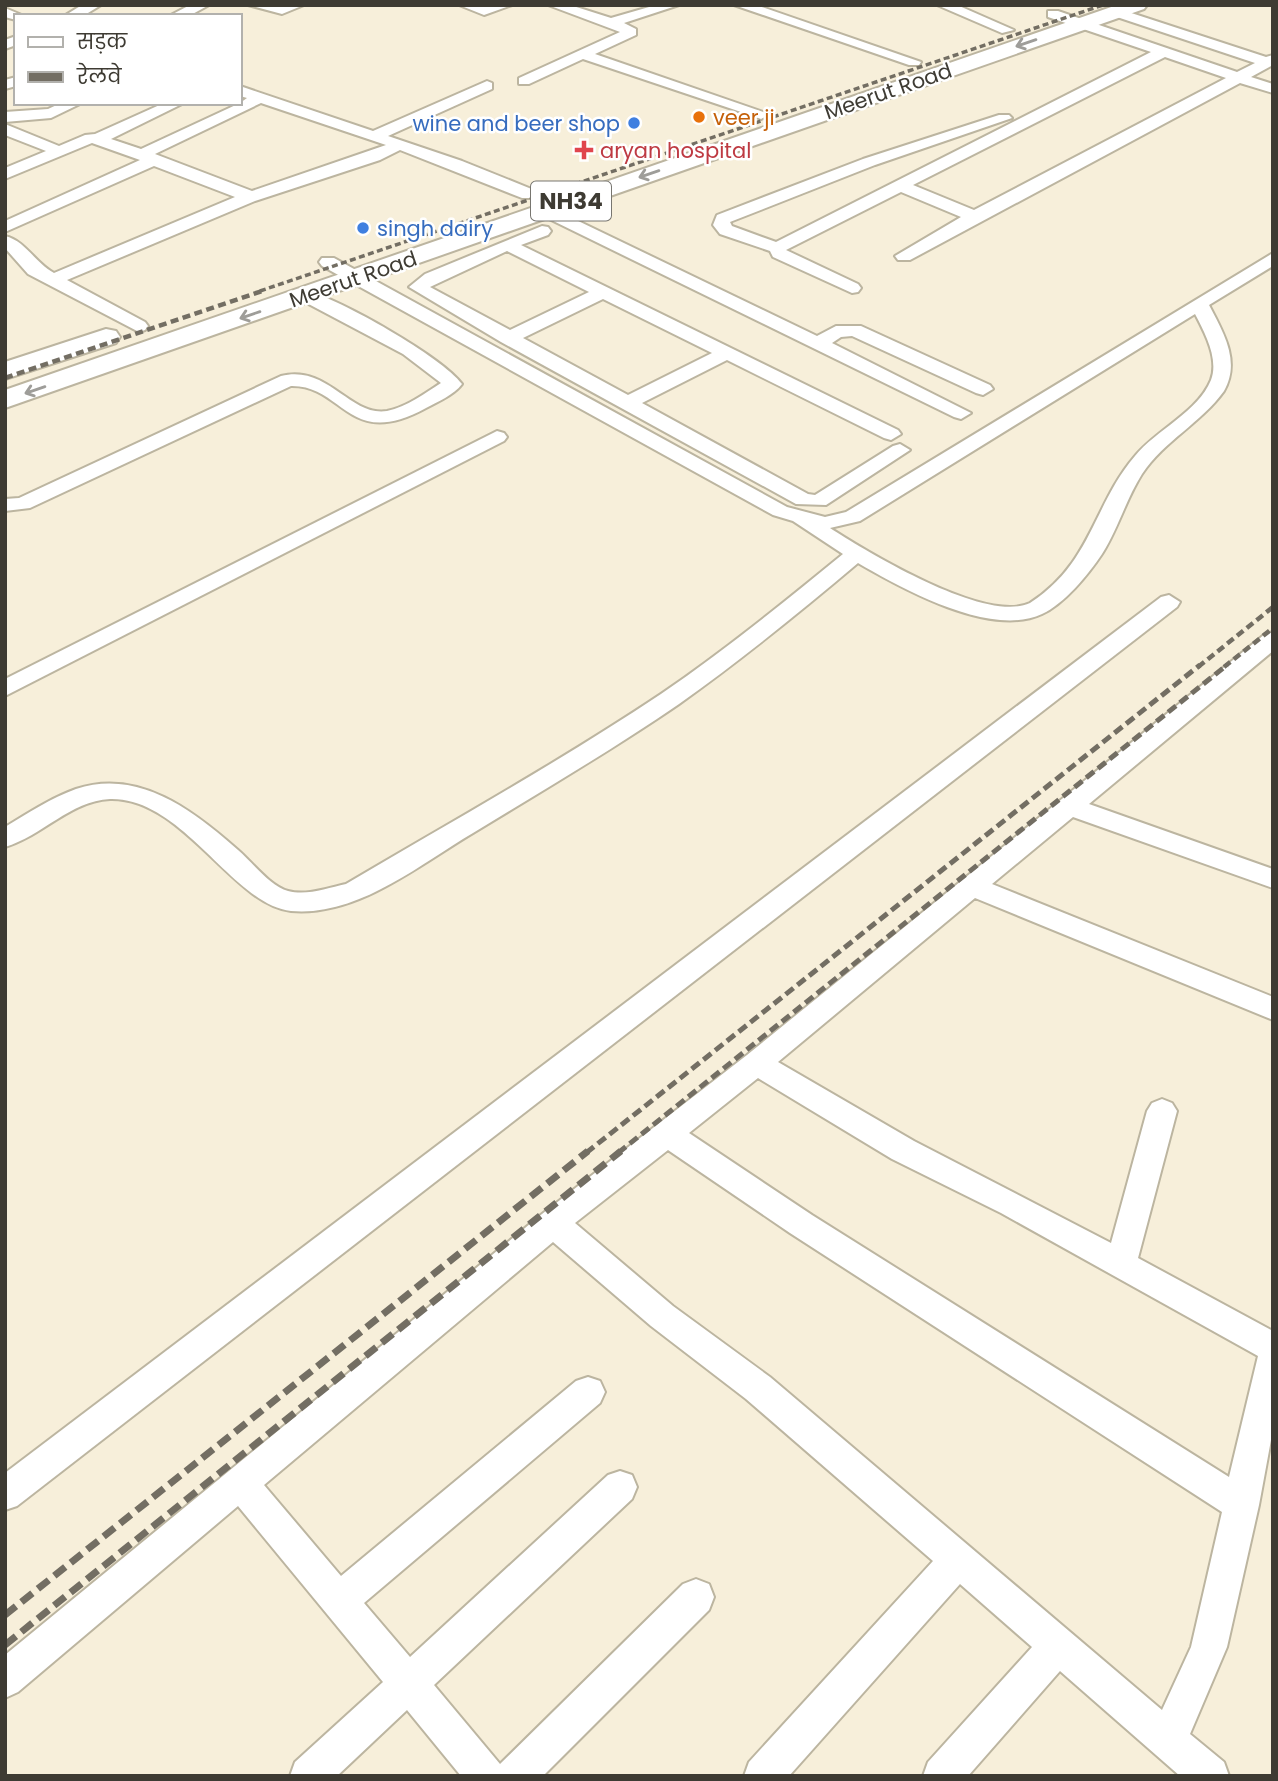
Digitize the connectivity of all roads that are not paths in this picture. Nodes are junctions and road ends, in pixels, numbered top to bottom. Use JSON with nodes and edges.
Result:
{"nodes":[{"id":1,"x":94,"y":5,"type":"edge"},
{"id":2,"x":202,"y":5,"type":"edge"},
{"id":3,"x":255,"y":5,"type":"edge"},
{"id":4,"x":297,"y":5,"type":"edge"},
{"id":5,"x":467,"y":5,"type":"edge"},
{"id":6,"x":505,"y":5,"type":"edge"},
{"id":7,"x":555,"y":5,"type":"edge"},
{"id":8,"x":672,"y":5,"type":"edge"},
{"id":9,"x":741,"y":5,"type":"edge"},
{"id":10,"x":797,"y":5,"type":"edge"},
{"id":11,"x":944,"y":5,"type":"edge"},
{"id":12,"x":1127,"y":9,"type":"edge"},
{"id":13,"x":1065,"y":12,"type":"edge"},
{"id":14,"x":75,"y":14,"type":"edge"},
{"id":15,"x":181,"y":14,"type":"edge"},
{"id":16,"x":767,"y":15,"type":"junction"},
{"id":17,"x":611,"y":22,"type":"junction"},
{"id":18,"x":1007,"y":30,"type":"junction"},
{"id":19,"x":1163,"y":52,"type":"junction"},
{"id":20,"x":584,"y":55,"type":"junction"},
{"id":21,"x":1270,"y":60,"type":"edge"},
{"id":22,"x":914,"y":62,"type":"junction"},
{"id":23,"x":1237,"y":77,"type":"junction"},
{"id":24,"x":524,"y":81,"type":"dead end"},
{"id":25,"x":487,"y":86,"type":"dead end"},
{"id":26,"x":1273,"y":89,"type":"edge"},
{"id":27,"x":242,"y":92,"type":"edge"},
{"id":28,"x":260,"y":98,"type":"junction"},
{"id":29,"x":70,"y":105,"type":"edge"},
{"id":30,"x":173,"y":105,"type":"edge"},
{"id":31,"x":1051,"y":107,"type":"junction"},
{"id":32,"x":761,"y":114,"type":"junction"},
{"id":33,"x":5,"y":117,"type":"edge"},
{"id":34,"x":5,"y":129,"type":"edge"},
{"id":35,"x":374,"y":136,"type":"junction"},
{"id":36,"x":98,"y":139,"type":"junction"},
{"id":37,"x":399,"y":145,"type":"junction"},
{"id":38,"x":59,"y":151,"type":"junction"},
{"id":39,"x":147,"y":157,"type":"junction"},
{"id":40,"x":5,"y":174,"type":"edge"},
{"id":41,"x":899,"y":185,"type":"junction"},
{"id":42,"x":252,"y":197,"type":"junction"},
{"id":43,"x":538,"y":211,"type":"junction"},
{"id":44,"x":970,"y":219,"type":"junction"},
{"id":45,"x":5,"y":228,"type":"edge"},
{"id":46,"x":415,"y":232,"type":"dead end"},
{"id":47,"x":484,"y":232,"type":"junction"},
{"id":48,"x":5,"y":241,"type":"edge"},
{"id":49,"x":507,"y":245,"type":"junction"},
{"id":50,"x":777,"y":248,"type":"junction"},
{"id":51,"x":353,"y":253,"type":"dead end"},
{"id":52,"x":904,"y":256,"type":"dead end"},
{"id":53,"x":1273,"y":258,"type":"edge"},
{"id":54,"x":24,"y":259,"type":"junction"},
{"id":55,"x":328,"y":262,"type":"junction"},
{"id":56,"x":5,"y":266,"type":"edge"},
{"id":57,"x":303,"y":270,"type":"dead end"},
{"id":58,"x":355,"y":279,"type":"junction"},
{"id":59,"x":53,"y":280,"type":"junction"},
{"id":60,"x":852,"y":288,"type":"dead end"},
{"id":61,"x":602,"y":292,"type":"junction"},
{"id":62,"x":307,"y":296,"type":"junction"},
{"id":63,"x":1200,"y":306,"type":"junction"},
{"id":64,"x":164,"y":317,"type":"dead end"},
{"id":65,"x":139,"y":326,"type":"junction"},
{"id":66,"x":508,"y":338,"type":"junction"},
{"id":67,"x":819,"y":343,"type":"junction"},
{"id":68,"x":727,"y":353,"type":"junction"},
{"id":69,"x":5,"y":371,"type":"edge"},
{"id":70,"x":984,"y":389,"type":"dead end"},
{"id":71,"x":5,"y":400,"type":"edge"},
{"id":72,"x":628,"y":403,"type":"junction"},
{"id":73,"x":961,"y":413,"type":"dead end"},
{"id":74,"x":497,"y":437,"type":"dead end"},
{"id":75,"x":5,"y":505,"type":"edge"},
{"id":76,"x":800,"y":518,"type":"junction"},
{"id":77,"x":855,"y":555,"type":"junction"},
{"id":78,"x":1169,"y":602,"type":"dead end"},
{"id":79,"x":1273,"y":639,"type":"edge"},
{"id":80,"x":5,"y":689,"type":"edge"},
{"id":81,"x":1070,"y":806,"type":"junction"},
{"id":82,"x":5,"y":838,"type":"edge"},
{"id":83,"x":1273,"y":879,"type":"edge"},
{"id":84,"x":972,"y":886,"type":"junction"},
{"id":85,"x":1273,"y":1009,"type":"edge"},
{"id":86,"x":757,"y":1063,"type":"junction"},
{"id":87,"x":1162,"y":1111,"type":"dead end"},
{"id":88,"x":668,"y":1134,"type":"junction"},
{"id":89,"x":553,"y":1223,"type":"junction"},
{"id":90,"x":1121,"y":1262,"type":"junction"},
{"id":91,"x":1273,"y":1348,"type":"edge"},
{"id":92,"x":1273,"y":1359,"type":"edge"},
{"id":93,"x":587,"y":1392,"type":"dead end"},
{"id":94,"x":240,"y":1482,"type":"junction"},
{"id":95,"x":620,"y":1487,"type":"dead end"},
{"id":96,"x":5,"y":1494,"type":"edge"},
{"id":97,"x":1242,"y":1505,"type":"junction"},
{"id":98,"x":958,"y":1560,"type":"junction"},
{"id":99,"x":696,"y":1597,"type":"dead end"},
{"id":100,"x":340,"y":1600,"type":"junction"},
{"id":101,"x":1058,"y":1646,"type":"junction"},
{"id":102,"x":5,"y":1679,"type":"edge"},
{"id":103,"x":410,"y":1683,"type":"junction"},
{"id":104,"x":1188,"y":1763,"type":"edge"},
{"id":105,"x":309,"y":1776,"type":"edge"},
{"id":106,"x":486,"y":1776,"type":"edge"},
{"id":107,"x":515,"y":1776,"type":"edge"},
{"id":108,"x":763,"y":1776,"type":"edge"},
{"id":109,"x":942,"y":1776,"type":"edge"}],
"edges":[{"from":1,"to":14,"type":"street"},
{"from":2,"to":15,"type":"street"},
{"from":3,"to":4,"type":"street"},
{"from":5,"to":6,"type":"street"},
{"from":7,"to":17,"type":"street"},
{"from":8,"to":17,"type":"street"},
{"from":9,"to":16,"type":"street"},
{"from":10,"to":16,"type":"street"},
{"from":11,"to":18,"type":"street"},
{"from":12,"to":13,"type":"highway","name":"Meerut Road","number":"NH34"},
{"from":12,"to":21,"type":"street"},
{"from":13,"to":18,"type":"highway","name":"Meerut Road","number":"NH34"},
{"from":13,"to":19,"type":"street"},
{"from":13,"to":43,"type":"highway","name":"Meerut Road","number":"NH34","one_way":true},
{"from":16,"to":22,"type":"street"},
{"from":17,"to":20,"type":"street"},
{"from":18,"to":22,"type":"highway","name":"Meerut Road","number":"NH34"},
{"from":19,"to":23,"type":"street"},
{"from":19,"to":31,"type":"street"},
{"from":20,"to":24,"type":"street"},
{"from":20,"to":32,"type":"street"},
{"from":21,"to":23,"type":"street"},
{"from":22,"to":32,"type":"highway","name":"Meerut Road","number":"NH34"},
{"from":23,"to":26,"type":"street"},
{"from":23,"to":44,"type":"street"},
{"from":25,"to":35,"type":"street"},
{"from":27,"to":28,"type":"street"},
{"from":28,"to":35,"type":"street"},
{"from":28,"to":39,"type":"street"},
{"from":29,"to":33,"type":"street"},
{"from":30,"to":36,"type":"street"},
{"from":31,"to":41,"type":"street"},
{"from":31,"to":50,"type":"street"},
{"from":32,"to":43,"type":"highway","name":"Meerut Road","number":"NH34"},
{"from":34,"to":38,"type":"street"},
{"from":35,"to":37,"type":"street"},
{"from":36,"to":38,"type":"street"},
{"from":36,"to":39,"type":"street"},
{"from":37,"to":42,"type":"street"},
{"from":37,"to":43,"type":"street"},
{"from":38,"to":40,"type":"street"},
{"from":39,"to":42,"type":"street"},
{"from":39,"to":45,"type":"street"},
{"from":41,"to":44,"type":"street"},
{"from":41,"to":50,"type":"street"},
{"from":42,"to":59,"type":"street"},
{"from":43,"to":46,"type":"highway","name":"Meerut Road","number":"NH34"},
{"from":43,"to":47,"type":"highway","name":"Meerut Road","number":"NH34"},
{"from":43,"to":49,"type":"street"},
{"from":43,"to":67,"type":"street"},
{"from":44,"to":52,"type":"street"},
{"from":47,"to":49,"type":"street"},
{"from":47,"to":58,"type":"highway","name":"Meerut Road","number":"NH34"},
{"from":48,"to":54,"type":"street"},
{"from":49,"to":61,"type":"street"},
{"from":49,"to":66,"type":"street"},
{"from":50,"to":60,"type":"street"},
{"from":51,"to":55,"type":"highway","name":"Meerut Road"},
{"from":53,"to":63,"type":"street"},
{"from":54,"to":56,"type":"street"},
{"from":54,"to":59,"type":"street"},
{"from":55,"to":57,"type":"highway","name":"Meerut Road"},
{"from":55,"to":58,"type":"street"},
{"from":58,"to":62,"type":"highway","name":"Meerut Road","number":"NH34"},
{"from":58,"to":76,"type":"street"},
{"from":59,"to":65,"type":"street"},
{"from":61,"to":66,"type":"street"},
{"from":61,"to":68,"type":"street"},
{"from":62,"to":71,"type":"highway","name":"Meerut Road","number":"NH34","one_way":true},
{"from":62,"to":75,"type":"street"},
{"from":63,"to":76,"type":"street"},
{"from":63,"to":77,"type":"street"},
{"from":64,"to":65,"type":"highway"},
{"from":65,"to":69,"type":"highway"},
{"from":66,"to":72,"type":"street"},
{"from":67,"to":70,"type":"street"},
{"from":67,"to":73,"type":"street"},
{"from":68,"to":72,"type":"street"},
{"from":68,"to":72,"type":"street"},
{"from":74,"to":80,"type":"street"},
{"from":76,"to":77,"type":"street"},
{"from":77,"to":82,"type":"street"},
{"from":78,"to":96,"type":"street"},
{"from":79,"to":81,"type":"street"},
{"from":81,"to":83,"type":"street"},
{"from":81,"to":84,"type":"street"},
{"from":84,"to":85,"type":"street"},
{"from":84,"to":86,"type":"street"},
{"from":86,"to":88,"type":"street"},
{"from":86,"to":90,"type":"street"},
{"from":87,"to":90,"type":"street"},
{"from":88,"to":89,"type":"street"},
{"from":88,"to":97,"type":"street"},
{"from":89,"to":94,"type":"street"},
{"from":89,"to":98,"type":"street"},
{"from":90,"to":91,"type":"street"},
{"from":92,"to":97,"type":"street"},
{"from":93,"to":100,"type":"street"},
{"from":94,"to":100,"type":"street"},
{"from":94,"to":102,"type":"street"},
{"from":95,"to":103,"type":"street"},
{"from":97,"to":104,"type":"street"},
{"from":98,"to":101,"type":"street"},
{"from":98,"to":108,"type":"street"},
{"from":99,"to":107,"type":"street"},
{"from":100,"to":103,"type":"street"},
{"from":101,"to":104,"type":"street"},
{"from":101,"to":109,"type":"street"},
{"from":103,"to":105,"type":"street"},
{"from":103,"to":106,"type":"street"}]}
